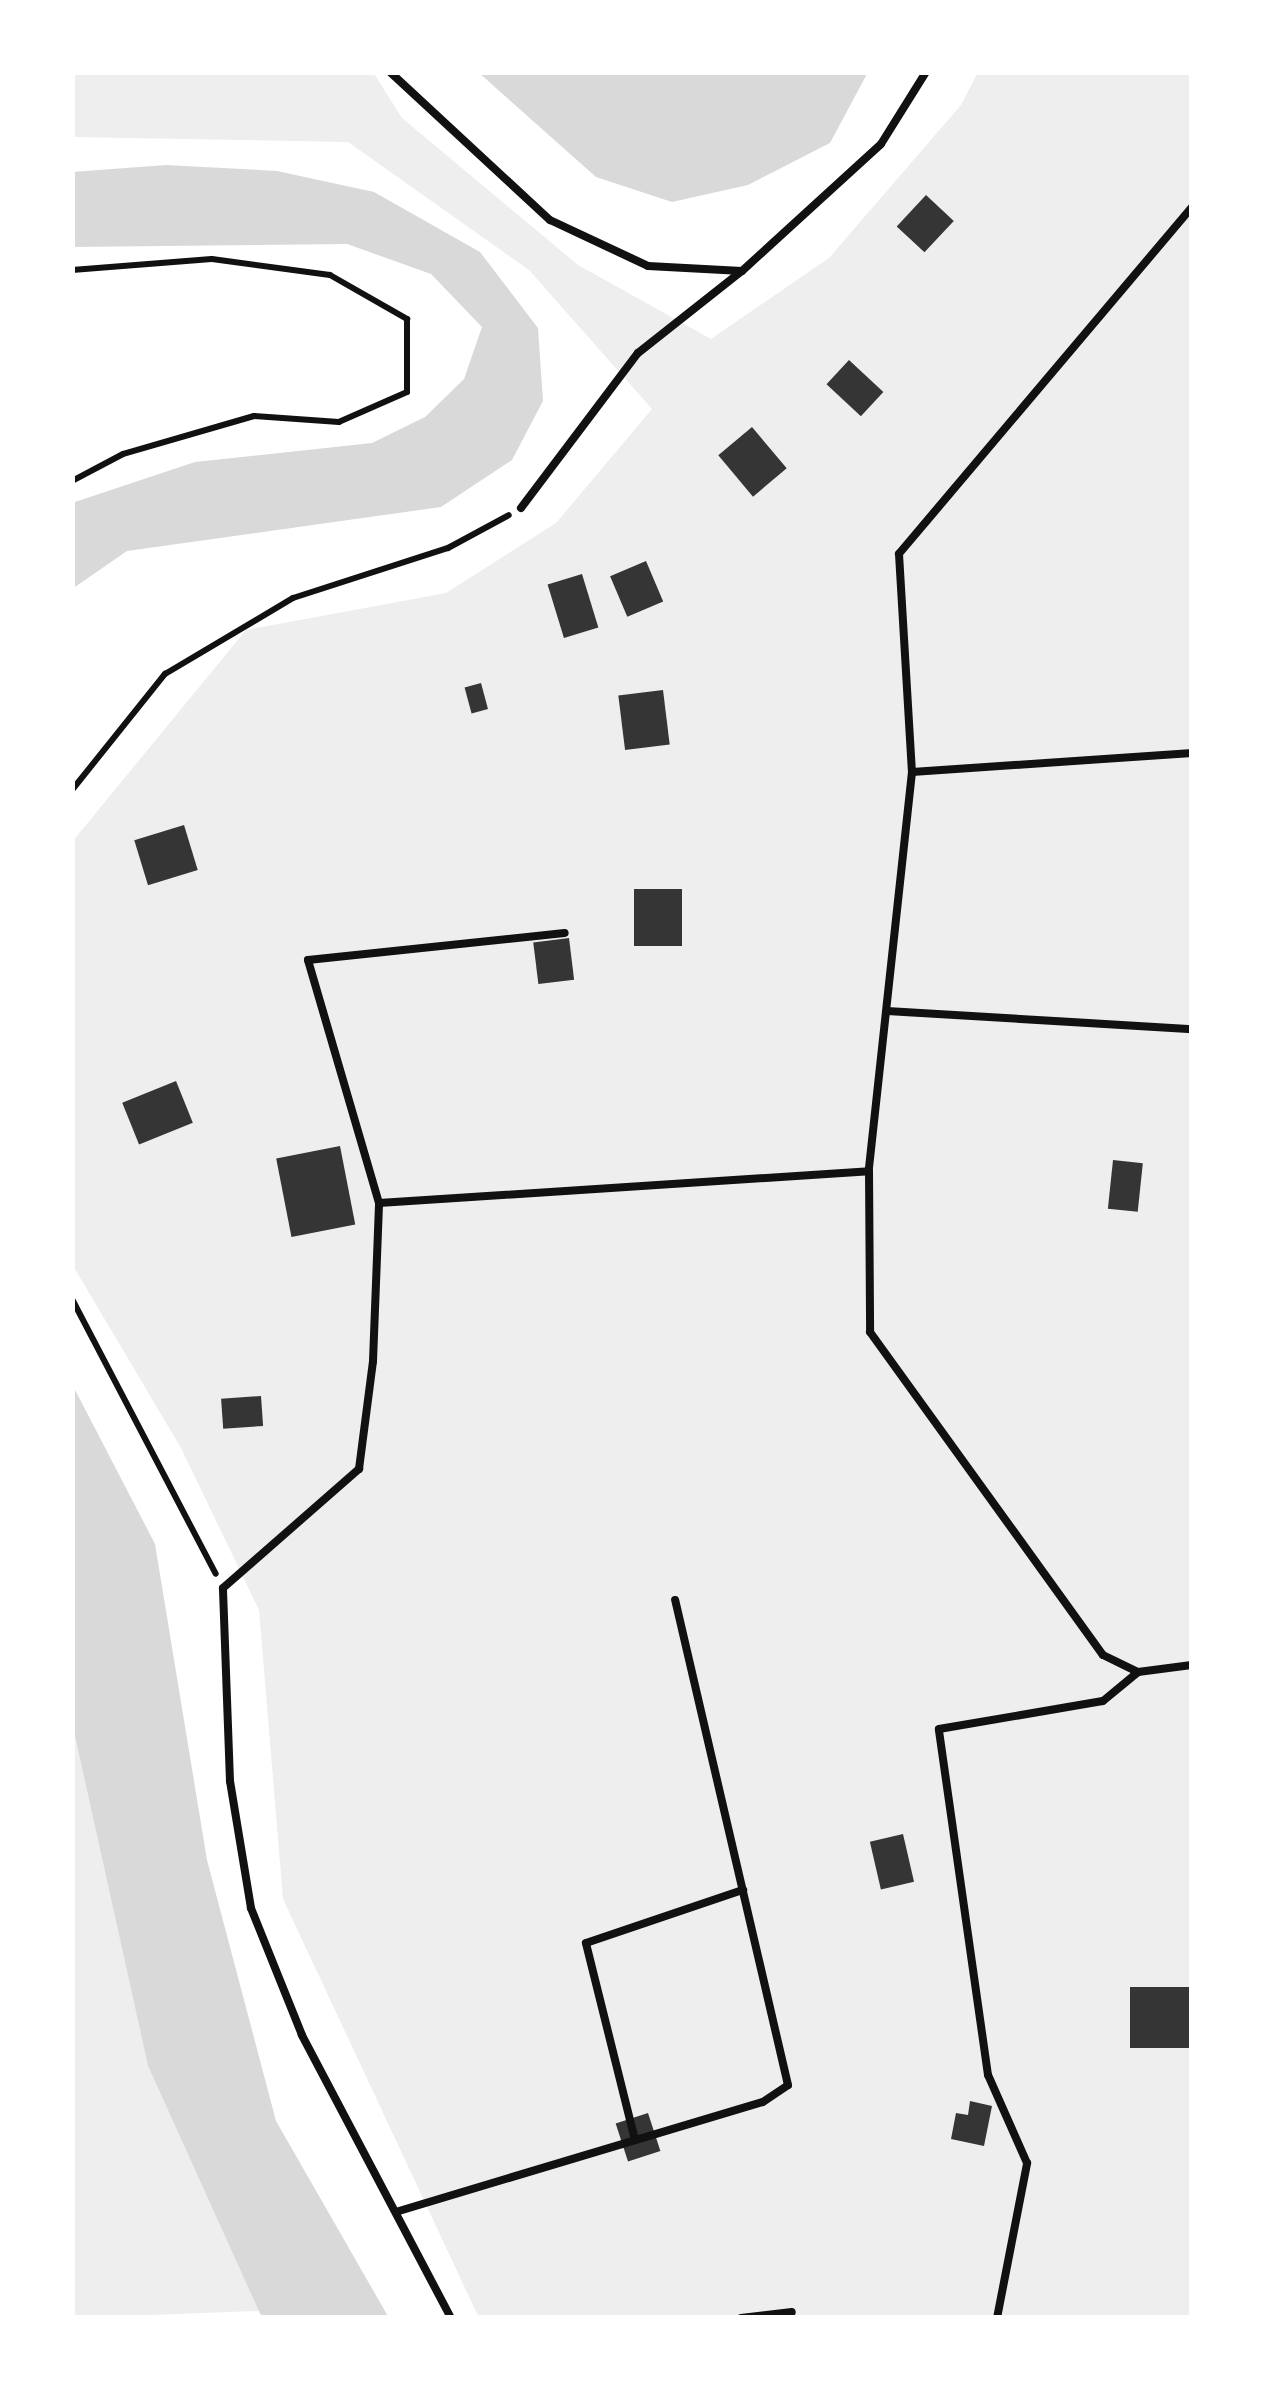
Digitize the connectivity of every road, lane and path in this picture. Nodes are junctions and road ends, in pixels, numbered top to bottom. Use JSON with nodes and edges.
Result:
{"nodes":[{"id":1,"x":390,"y":72,"type":"edge"},
{"id":2,"x":926,"y":72,"type":"edge"},
{"id":3,"x":1192,"y":207,"type":"edge"},
{"id":4,"x":72,"y":270,"type":"edge"},
{"id":5,"x":742,"y":271,"type":"junction"},
{"id":6,"x":72,"y":481,"type":"edge"},
{"id":7,"x":521,"y":508,"type":"joint"},
{"id":8,"x":1192,"y":753,"type":"edge"},
{"id":9,"x":912,"y":772,"type":"junction"},
{"id":10,"x":72,"y":790,"type":"edge"},
{"id":11,"x":566,"y":933,"type":"dead end"},
{"id":12,"x":886,"y":1011,"type":"junction"},
{"id":13,"x":1192,"y":1028,"type":"edge"},
{"id":14,"x":869,"y":1171,"type":"junction"},
{"id":15,"x":379,"y":1203,"type":"junction"},
{"id":16,"x":72,"y":1299,"type":"edge"},
{"id":17,"x":223,"y":1588,"type":"junction"},
{"id":18,"x":675,"y":1600,"type":"dead end"},
{"id":19,"x":1192,"y":1665,"type":"edge"},
{"id":20,"x":1138,"y":1672,"type":"junction"},
{"id":21,"x":743,"y":1890,"type":"junction"},
{"id":22,"x":635,"y":2140,"type":"junction"},
{"id":23,"x":399,"y":2211,"type":"junction"},
{"id":24,"x":792,"y":2312,"type":"dead end"},
{"id":25,"x":451,"y":2318,"type":"edge"},
{"id":26,"x":741,"y":2318,"type":"edge"},
{"id":27,"x":997,"y":2318,"type":"edge"}],
"edges":[{"from":1,"to":5,"type":"lane"},
{"from":2,"to":5,"type":"lane"},
{"from":3,"to":9,"type":"lane"},
{"from":4,"to":6,"type":"path"},
{"from":5,"to":7,"type":"lane"},
{"from":7,"to":10,"type":"path"},
{"from":8,"to":9,"type":"lane"},
{"from":9,"to":12,"type":"lane"},
{"from":11,"to":15,"type":"lane"},
{"from":12,"to":13,"type":"lane"},
{"from":12,"to":14,"type":"lane"},
{"from":14,"to":15,"type":"lane"},
{"from":14,"to":20,"type":"lane"},
{"from":15,"to":17,"type":"lane"},
{"from":16,"to":17,"type":"path"},
{"from":17,"to":23,"type":"lane"},
{"from":18,"to":21,"type":"lane"},
{"from":19,"to":20,"type":"lane"},
{"from":20,"to":27,"type":"lane"},
{"from":21,"to":22,"type":"lane"},
{"from":21,"to":22,"type":"lane"},
{"from":22,"to":23,"type":"lane"},
{"from":23,"to":25,"type":"lane"},
{"from":24,"to":26,"type":"lane"}]}
